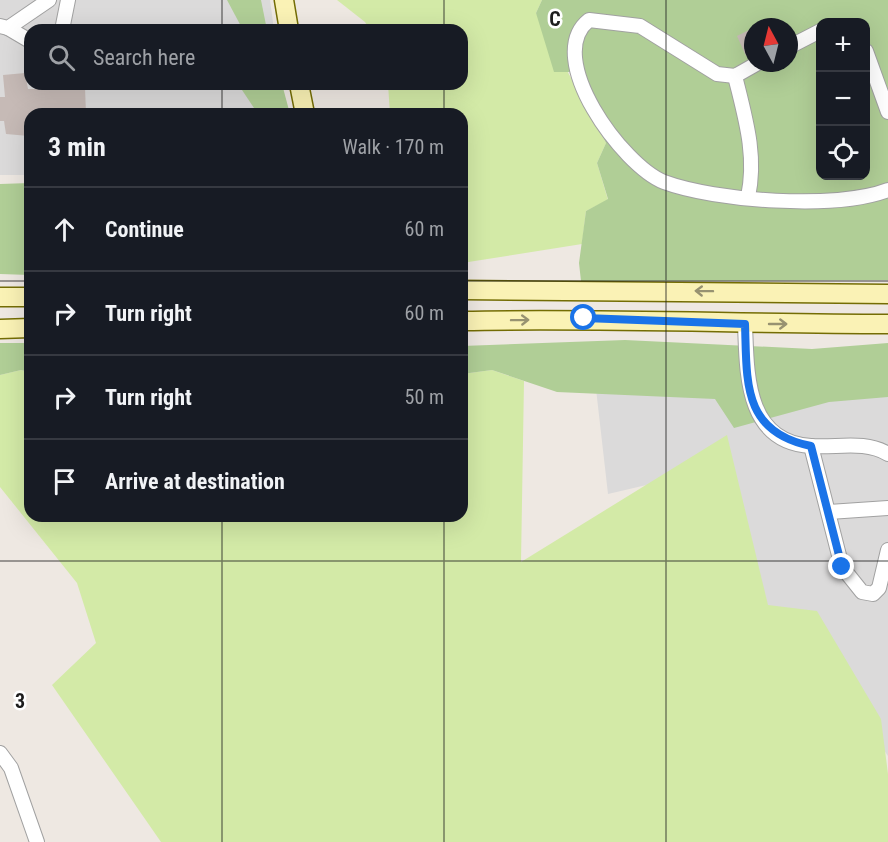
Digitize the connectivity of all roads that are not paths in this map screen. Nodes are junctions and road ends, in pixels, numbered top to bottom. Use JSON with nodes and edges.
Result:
{"nodes":[{"id":1,"x":49,"y":0,"type":"edge"},
{"id":2,"x":68,"y":0,"type":"edge"},
{"id":3,"x":284,"y":0,"type":"edge"},
{"id":4,"x":63,"y":24,"type":"edge"},
{"id":5,"x":288,"y":24,"type":"edge"},
{"id":6,"x":4,"y":27,"type":"edge"},
{"id":7,"x":816,"y":33,"type":"edge"},
{"id":8,"x":24,"y":38,"type":"edge"},
{"id":9,"x":798,"y":42,"type":"edge"},
{"id":10,"x":870,"y":62,"type":"edge"},
{"id":11,"x":744,"y":71,"type":"edge"},
{"id":12,"x":735,"y":76,"type":"junction"},
{"id":13,"x":300,"y":90,"type":"edge"},
{"id":14,"x":304,"y":108,"type":"edge"},
{"id":15,"x":888,"y":112,"type":"edge"},
{"id":16,"x":888,"y":190,"type":"edge"},
{"id":17,"x":748,"y":197,"type":"junction"},
{"id":18,"x":468,"y":290,"type":"edge"},
{"id":19,"x":888,"y":294,"type":"edge"},
{"id":20,"x":0,"y":297,"type":"edge"},
{"id":21,"x":24,"y":297,"type":"edge"},
{"id":22,"x":468,"y":321,"type":"edge"},
{"id":23,"x":745,"y":324,"type":"junction"},
{"id":24,"x":888,"y":324,"type":"edge"},
{"id":25,"x":24,"y":328,"type":"edge"},
{"id":26,"x":0,"y":329,"type":"edge"},
{"id":27,"x":811,"y":446,"type":"junction"},
{"id":28,"x":888,"y":454,"type":"edge"},
{"id":29,"x":888,"y":508,"type":"edge"},
{"id":30,"x":829,"y":512,"type":"junction"},
{"id":31,"x":888,"y":550,"type":"edge"},
{"id":32,"x":0,"y":753,"type":"edge"},
{"id":33,"x":37,"y":842,"type":"edge"}],
"edges":[{"from":1,"to":6,"type":"street"},
{"from":2,"to":4,"type":"street"},
{"from":3,"to":5,"type":"main road"},
{"from":6,"to":8,"type":"street"},
{"from":7,"to":9,"type":"street"},
{"from":10,"to":15,"type":"street"},
{"from":11,"to":12,"type":"street"},
{"from":12,"to":17,"type":"street"},
{"from":12,"to":17,"type":"street"},
{"from":13,"to":14,"type":"main road"},
{"from":16,"to":17,"type":"street"},
{"from":19,"to":18,"type":"main road","one_way":true},
{"from":20,"to":21,"type":"main road"},
{"from":22,"to":23,"type":"main road","one_way":true},
{"from":23,"to":24,"type":"main road","one_way":true},
{"from":23,"to":27,"type":"street"},
{"from":25,"to":26,"type":"main road"},
{"from":27,"to":28,"type":"street"},
{"from":27,"to":30,"type":"street"},
{"from":29,"to":30,"type":"street"},
{"from":30,"to":31,"type":"street"},
{"from":32,"to":33,"type":"street"}]}
